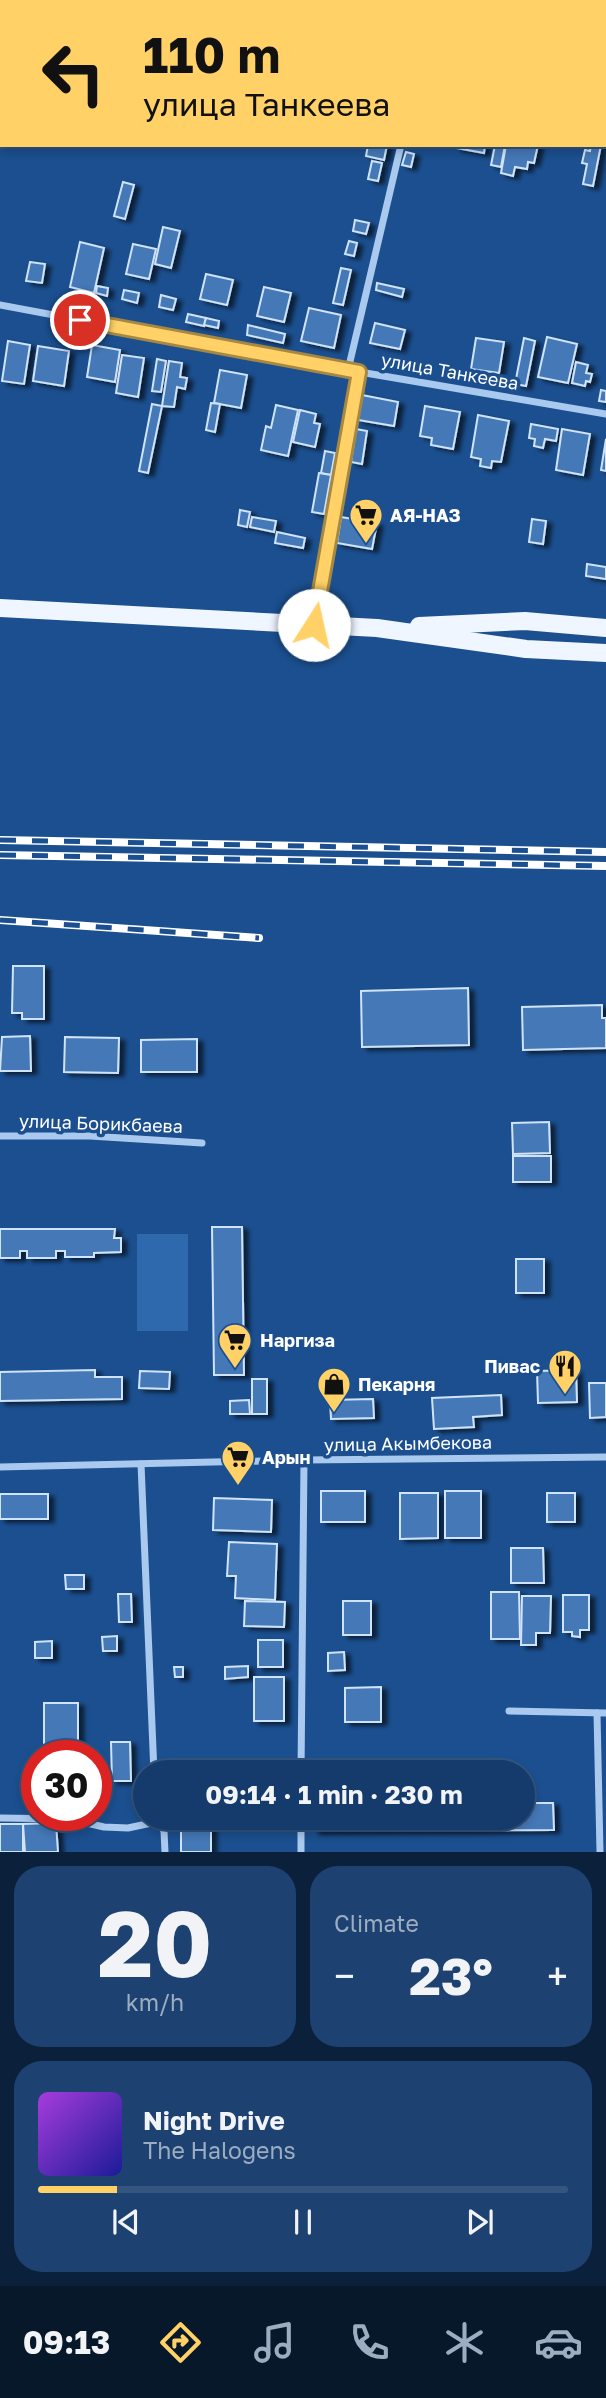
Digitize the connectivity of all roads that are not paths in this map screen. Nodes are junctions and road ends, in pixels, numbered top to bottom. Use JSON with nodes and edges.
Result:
{"nodes":[{"id":1,"x":401,"y":147,"type":"edge"},
{"id":2,"x":0,"y":305,"type":"edge"},
{"id":3,"x":348,"y":370,"type":"junction"},
{"id":4,"x":359,"y":372,"type":"junction"},
{"id":5,"x":606,"y":414,"type":"edge"},
{"id":6,"x":0,"y":608,"type":"edge"},
{"id":7,"x":525,"y":621,"type":"junction"},
{"id":8,"x":314,"y":625,"type":"junction"},
{"id":9,"x":377,"y":628,"type":"junction"},
{"id":10,"x":606,"y":628,"type":"edge"},
{"id":11,"x":526,"y":649,"type":"junction"},
{"id":12,"x":606,"y":653,"type":"edge"},
{"id":13,"x":0,"y":1136,"type":"edge"},
{"id":14,"x":202,"y":1143,"type":"dead end"},
{"id":15,"x":606,"y":1457,"type":"edge"},
{"id":16,"x":304,"y":1460,"type":"junction"},
{"id":17,"x":141,"y":1464,"type":"junction"},
{"id":18,"x":0,"y":1467,"type":"edge"},
{"id":19,"x":509,"y":1710,"type":"dead end"},
{"id":20,"x":602,"y":1713,"type":"edge"},
{"id":21,"x":153,"y":1760,"type":"edge"},
{"id":22,"x":301,"y":1760,"type":"edge"},
{"id":23,"x":0,"y":1818,"type":"edge"},
{"id":24,"x":133,"y":1827,"type":"edge"},
{"id":25,"x":163,"y":1830,"type":"edge"},
{"id":26,"x":301,"y":1830,"type":"edge"},
{"id":27,"x":165,"y":1852,"type":"edge"},
{"id":28,"x":301,"y":1852,"type":"edge"},
{"id":29,"x":600,"y":1852,"type":"edge"}],
"edges":[{"from":1,"to":3,"type":"street"},
{"from":2,"to":3,"type":"street","name":"улица Танкеева"},
{"from":3,"to":4,"type":"street","name":"улица Танкеева"},
{"from":4,"to":5,"type":"street","name":"улица Танкеева"},
{"from":4,"to":8,"type":"street"},
{"from":6,"to":8,"type":"main road"},
{"from":7,"to":9,"type":"main road"},
{"from":7,"to":10,"type":"main road"},
{"from":7,"to":11,"type":"main road"},
{"from":8,"to":9,"type":"main road"},
{"from":9,"to":11,"type":"main road"},
{"from":11,"to":12,"type":"main road"},
{"from":13,"to":14,"type":"street","name":"улица Борикбаева"},
{"from":15,"to":16,"type":"street","name":"улица Акымбекова"},
{"from":16,"to":17,"type":"street","name":"улица Акымбекова"},
{"from":16,"to":22,"type":"street"},
{"from":17,"to":18,"type":"street","name":"улица Акымбекова"},
{"from":17,"to":21,"type":"street"},
{"from":19,"to":20,"type":"street"},
{"from":20,"to":29,"type":"street"},
{"from":23,"to":24,"type":"street"},
{"from":25,"to":27,"type":"street"},
{"from":26,"to":28,"type":"street"}]}
